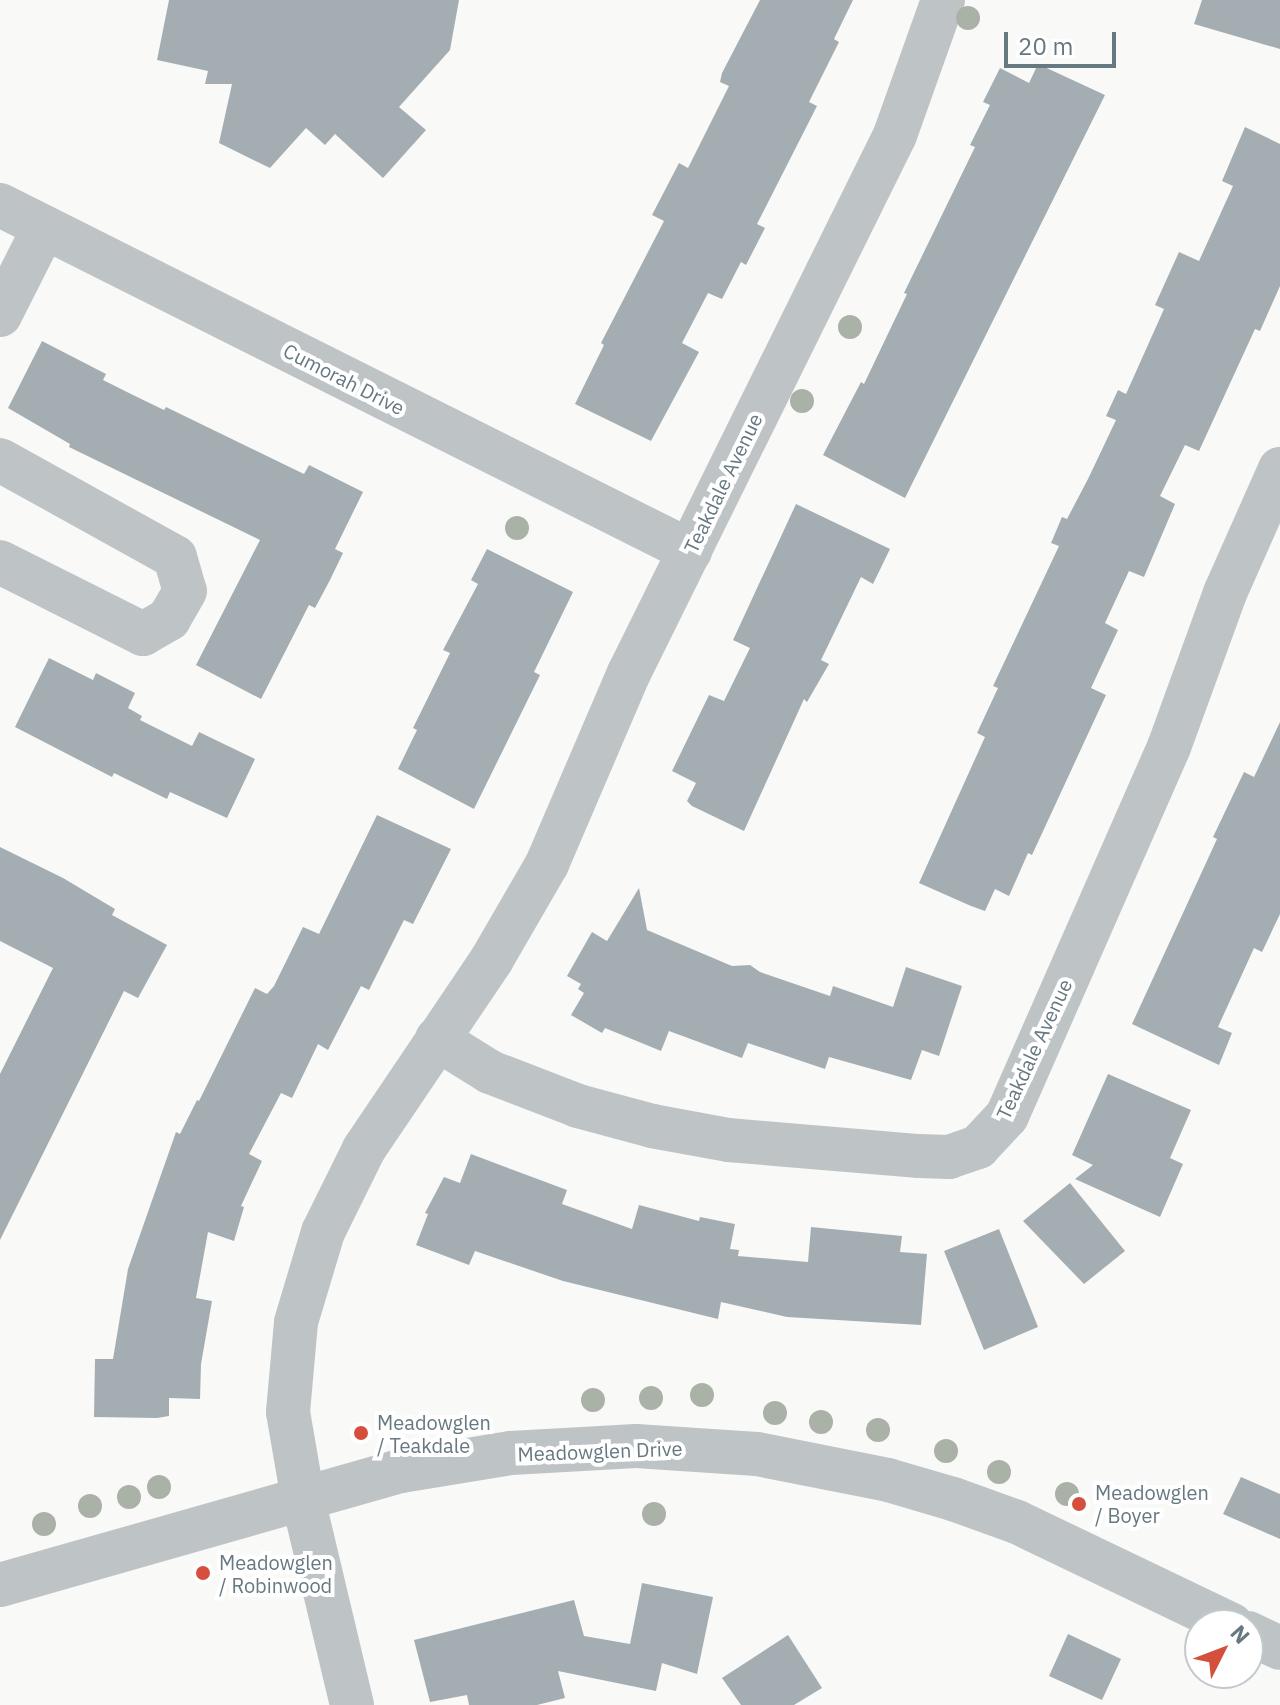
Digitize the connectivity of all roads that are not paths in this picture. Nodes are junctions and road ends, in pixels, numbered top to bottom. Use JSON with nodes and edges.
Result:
{"nodes":[{"id":1,"x":943,"y":0,"type":"edge"},
{"id":2,"x":0,"y":205,"type":"edge"},
{"id":3,"x":44,"y":228,"type":"junction"},
{"id":4,"x":0,"y":315,"type":"edge"},
{"id":5,"x":0,"y":460,"type":"edge"},
{"id":6,"x":1280,"y":469,"type":"edge"},
{"id":7,"x":690,"y":551,"type":"junction"},
{"id":8,"x":0,"y":562,"type":"edge"},
{"id":9,"x":437,"y":1039,"type":"junction"},
{"id":10,"x":303,"y":1499,"type":"junction"},
{"id":11,"x":0,"y":1585,"type":"edge"},
{"id":12,"x":1199,"y":1609,"type":"edge"},
{"id":13,"x":352,"y":1705,"type":"edge"}],
"edges":[{"from":1,"to":7,"type":"street","name":"Teakdale Avenue"},
{"from":2,"to":3,"type":"street","name":"Cumorah Drive"},
{"from":3,"to":4,"type":"street"},
{"from":3,"to":7,"type":"street","name":"Cumorah Drive"},
{"from":5,"to":8,"type":"street"},
{"from":6,"to":9,"type":"street","name":"Teakdale Avenue"},
{"from":7,"to":9,"type":"street","name":"Teakdale Avenue"},
{"from":9,"to":10,"type":"street","name":"Teakdale Avenue"},
{"from":10,"to":11,"type":"street","name":"Meadowglen Drive"},
{"from":10,"to":12,"type":"street","name":"Meadowglen Drive"},
{"from":10,"to":13,"type":"street","name":"Teakdale Avenue"}]}
